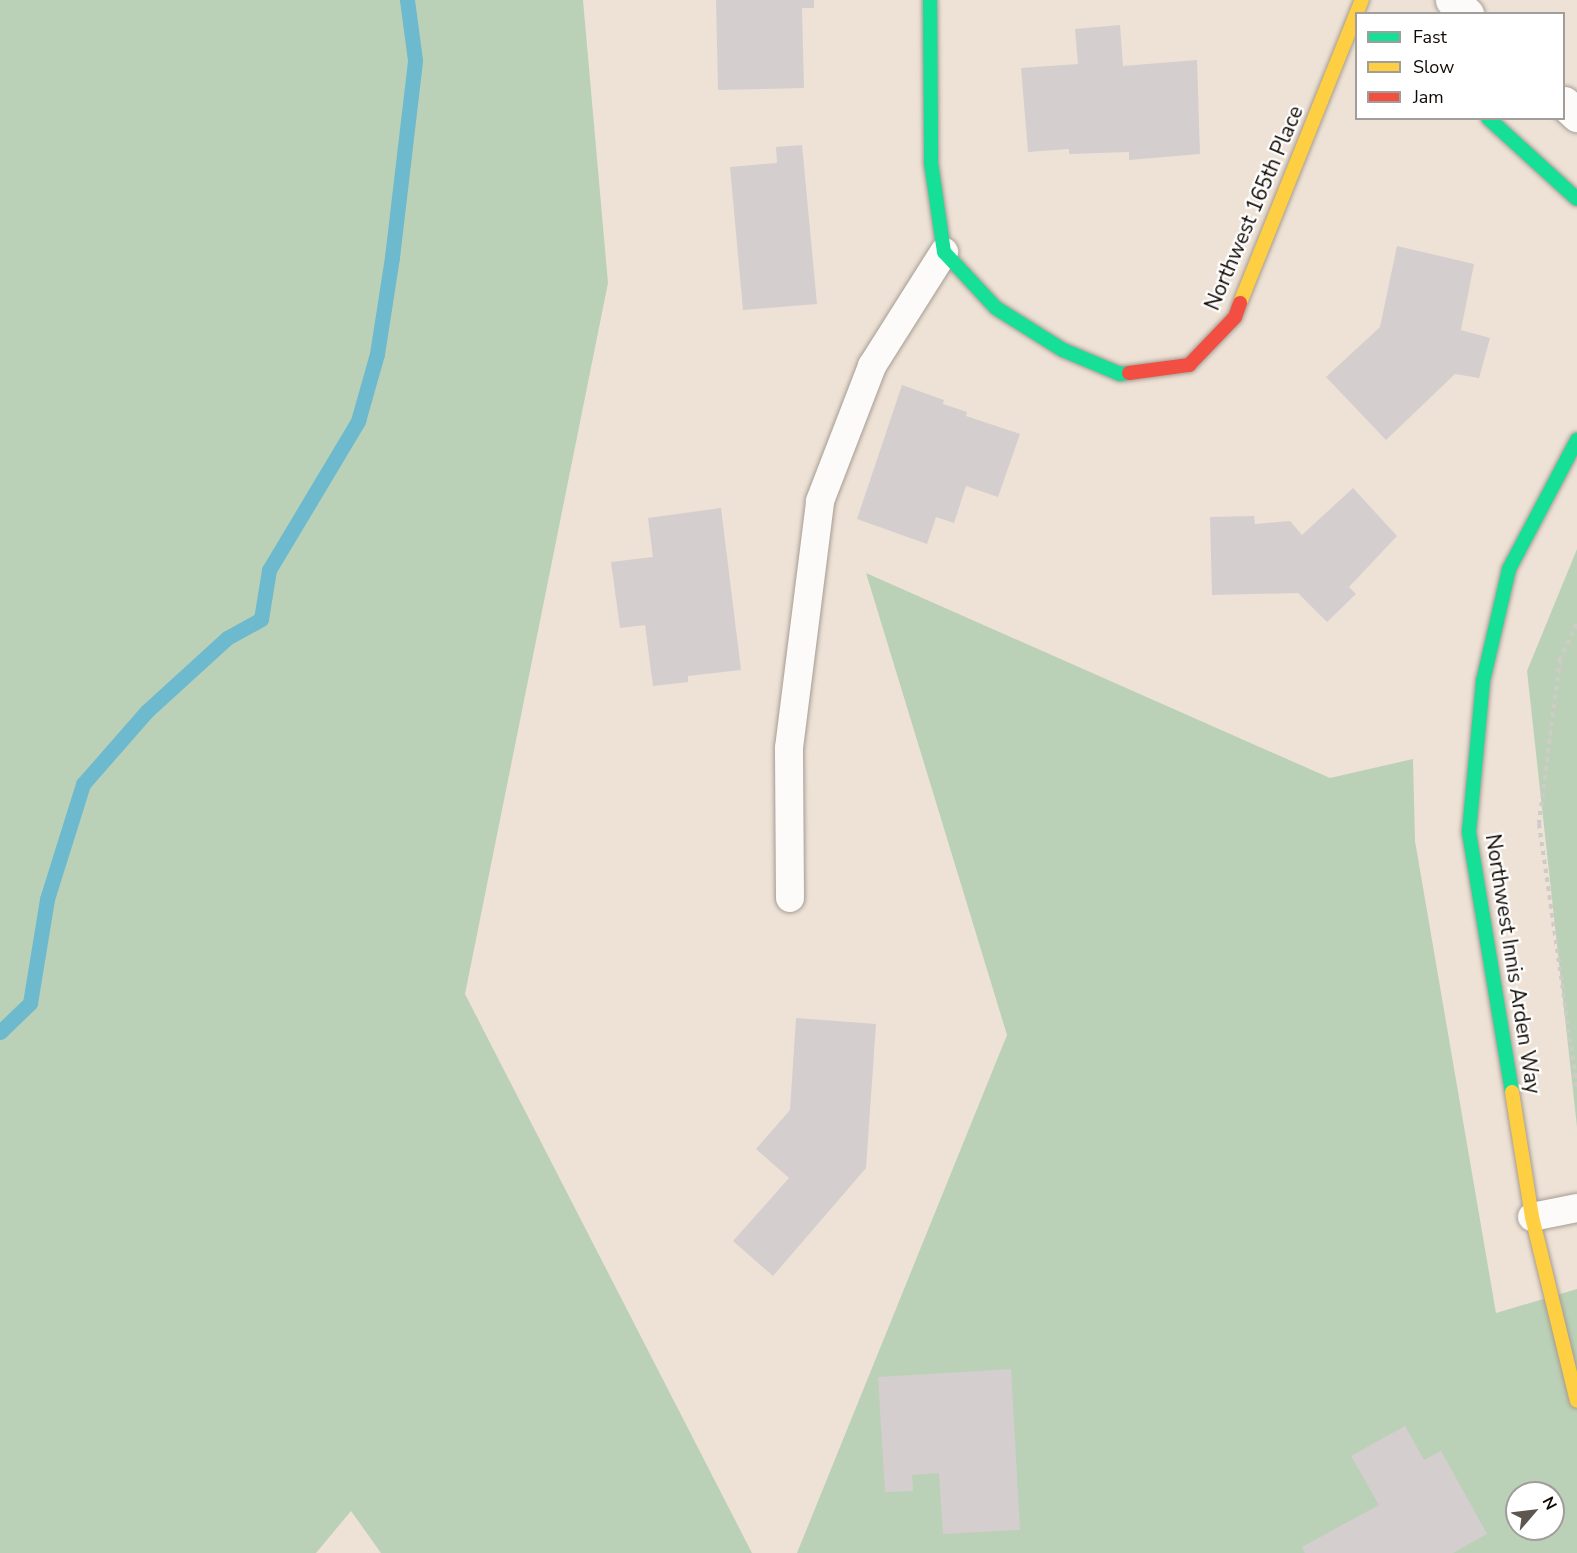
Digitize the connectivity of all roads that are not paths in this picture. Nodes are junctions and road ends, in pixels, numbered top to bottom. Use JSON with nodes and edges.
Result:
{"nodes":[{"id":1,"x":930,"y":0,"type":"edge"},
{"id":2,"x":1452,"y":0,"type":"edge"},
{"id":3,"x":1465,"y":12,"type":"edge"},
{"id":4,"x":1355,"y":29,"type":"edge"},
{"id":5,"x":1565,"y":105,"type":"edge"},
{"id":6,"x":1577,"y":115,"type":"edge"},
{"id":7,"x":1490,"y":120,"type":"edge"},
{"id":8,"x":1577,"y":199,"type":"edge"},
{"id":9,"x":944,"y":252,"type":"junction"},
{"id":10,"x":1577,"y":440,"type":"edge"},
{"id":11,"x":790,"y":898,"type":"dead end"},
{"id":12,"x":1577,"y":1208,"type":"edge"},
{"id":13,"x":1532,"y":1217,"type":"junction"},
{"id":14,"x":1577,"y":1401,"type":"edge"}],
"edges":[{"from":1,"to":9,"type":"street"},
{"from":2,"to":3,"type":"street"},
{"from":4,"to":9,"type":"street","name":"Northwest 165th Place"},
{"from":5,"to":6,"type":"street"},
{"from":7,"to":8,"type":"street"},
{"from":9,"to":11,"type":"lane"},
{"from":10,"to":13,"type":"street","name":"Northwest Innis Arden Way"},
{"from":12,"to":13,"type":"lane"},
{"from":13,"to":14,"type":"street","name":"Northwest Innis Arden Way"}]}
